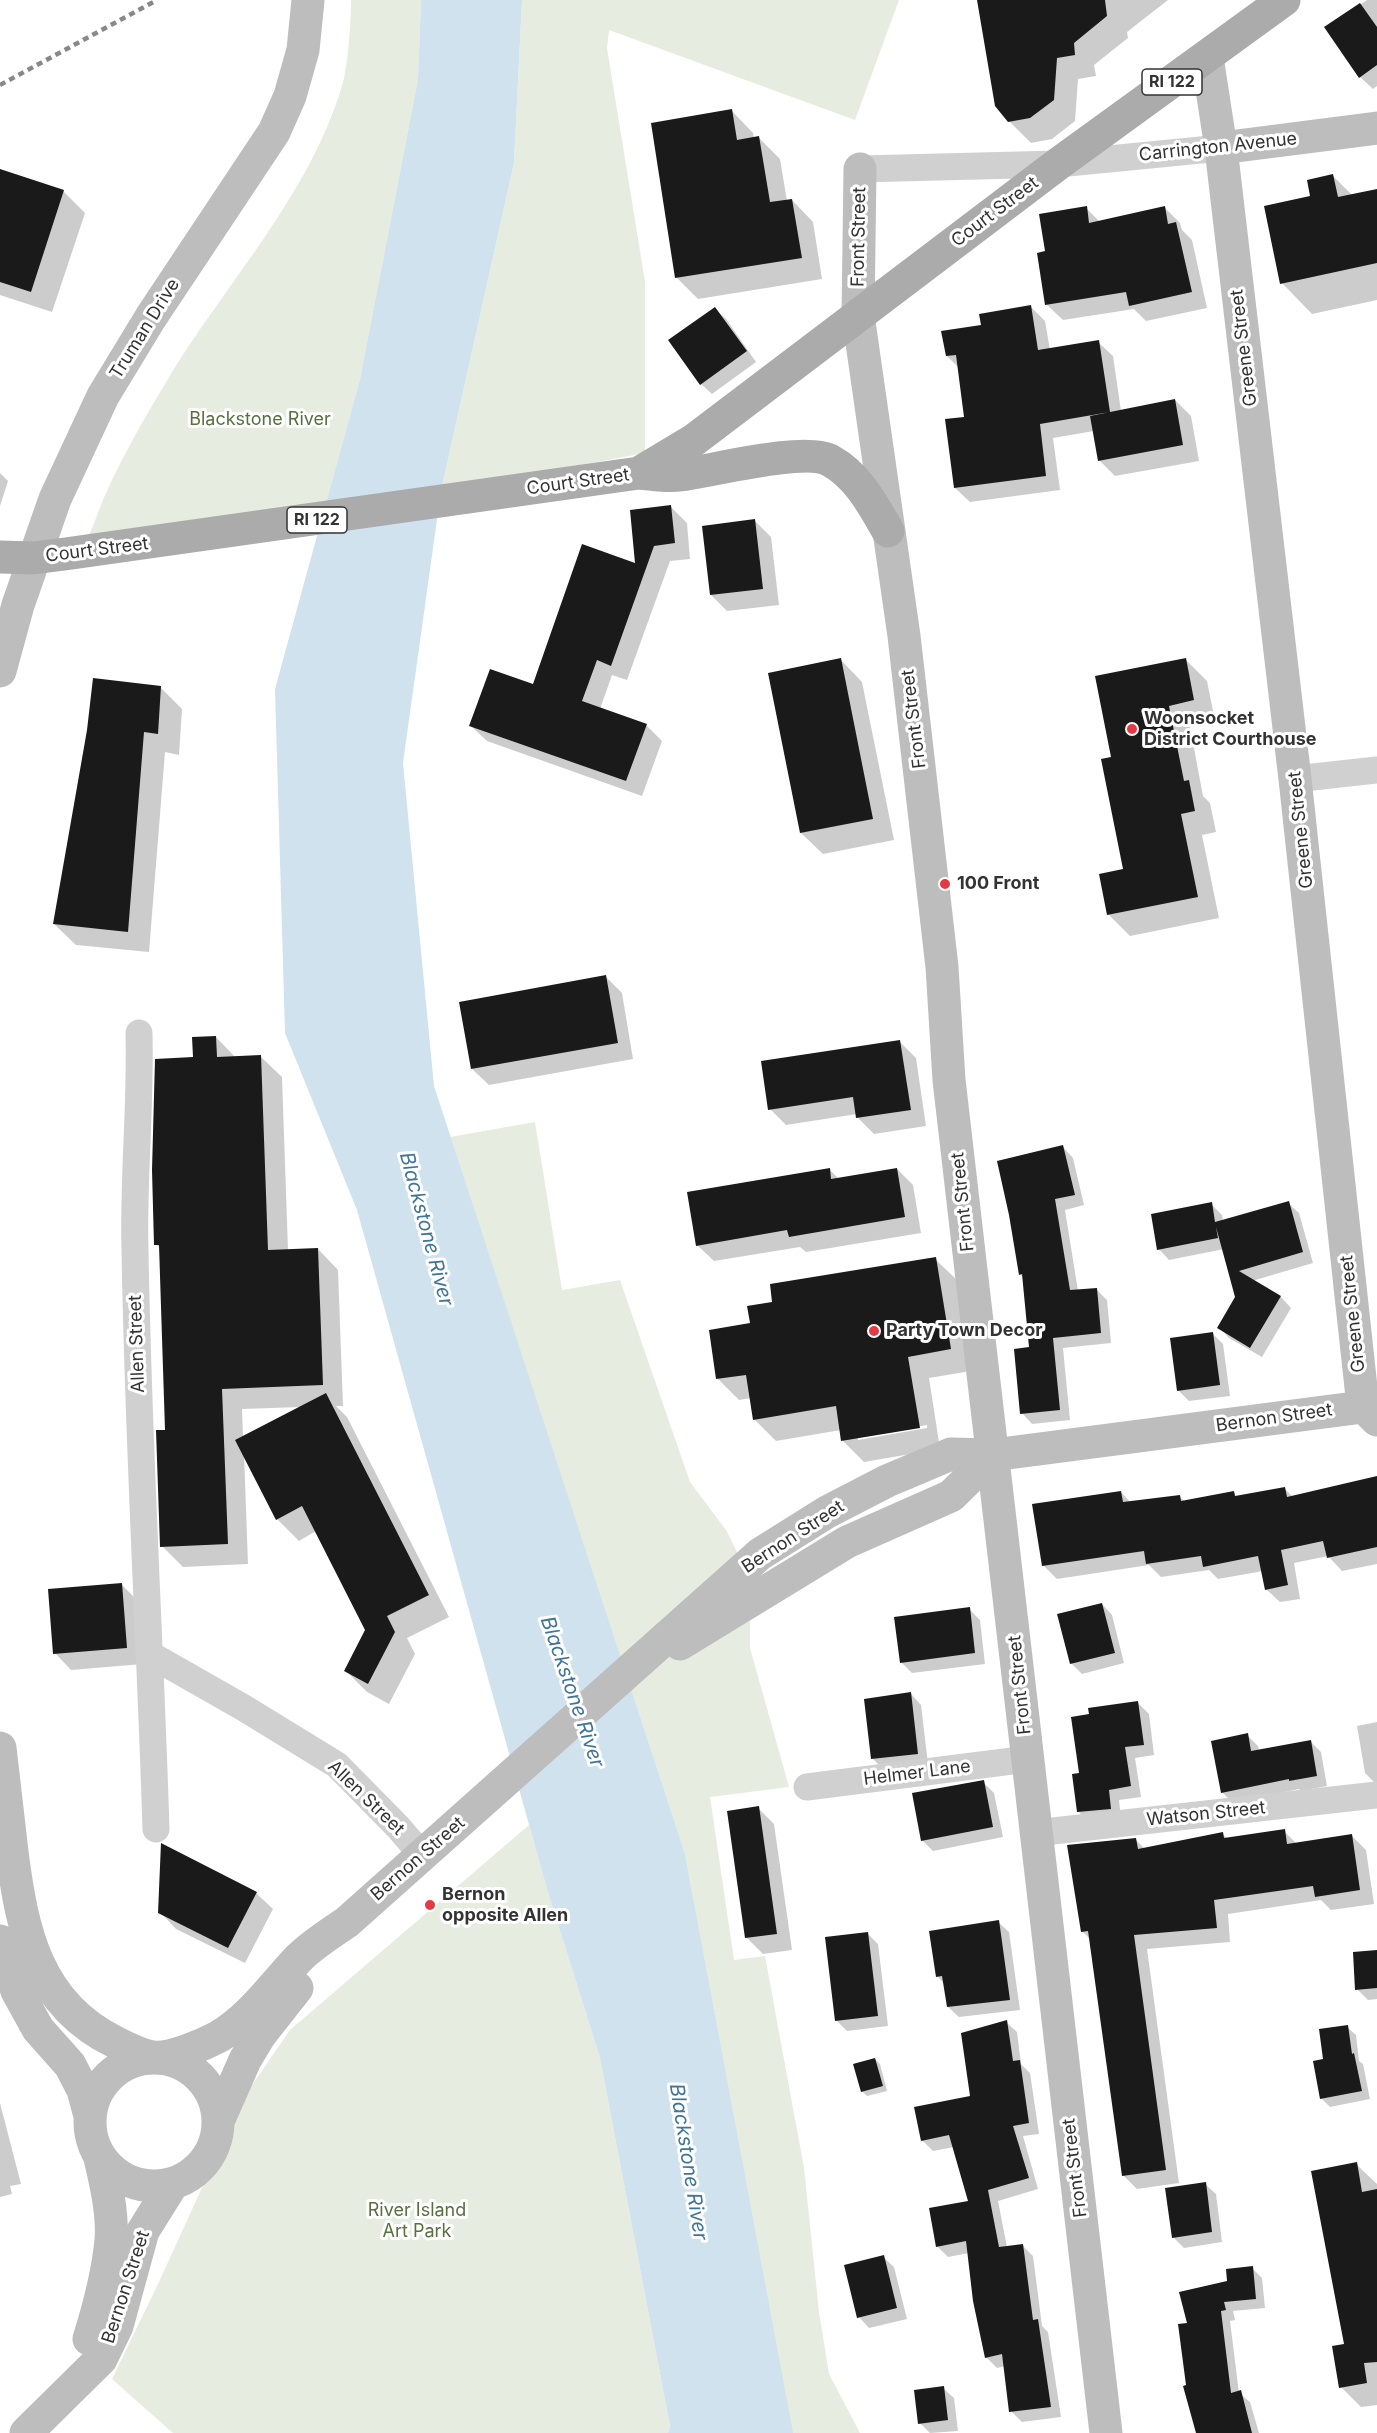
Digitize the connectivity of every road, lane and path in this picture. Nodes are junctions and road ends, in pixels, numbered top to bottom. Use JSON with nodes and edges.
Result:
{"nodes":[{"id":1,"x":308,"y":0,"type":"edge"},
{"id":2,"x":1284,"y":0,"type":"edge"},
{"id":3,"x":1206,"y":57,"type":"junction"},
{"id":4,"x":1377,"y":128,"type":"edge"},
{"id":5,"x":1221,"y":148,"type":"junction"},
{"id":6,"x":1058,"y":164,"type":"junction"},
{"id":7,"x":860,"y":169,"type":"joint"},
{"id":8,"x":858,"y":315,"type":"junction"},
{"id":9,"x":631,"y":475,"type":"junction"},
{"id":10,"x":888,"y":531,"type":"junction"},
{"id":11,"x":6,"y":557,"type":"edge"},
{"id":12,"x":0,"y":671,"type":"edge"},
{"id":13,"x":1377,"y":770,"type":"edge"},
{"id":14,"x":1295,"y":779,"type":"junction"},
{"id":15,"x":139,"y":1033,"type":"dead end"},
{"id":16,"x":1372,"y":1410,"type":"edge"},
{"id":17,"x":993,"y":1455,"type":"junction"},
{"id":18,"x":151,"y":1655,"type":"junction"},
{"id":19,"x":623,"y":1677,"type":"junction"},
{"id":20,"x":0,"y":1748,"type":"edge"},
{"id":21,"x":1028,"y":1759,"type":"junction"},
{"id":22,"x":807,"y":1787,"type":"dead end"},
{"id":23,"x":1377,"y":1795,"type":"edge"},
{"id":24,"x":156,"y":1829,"type":"dead end"},
{"id":25,"x":1035,"y":1833,"type":"junction"},
{"id":26,"x":422,"y":1855,"type":"junction"},
{"id":27,"x":347,"y":1922,"type":"junction"},
{"id":28,"x":0,"y":1941,"type":"edge"},
{"id":29,"x":156,"y":2057,"type":"junction"},
{"id":30,"x":90,"y":2115,"type":"junction"},
{"id":31,"x":219,"y":2119,"type":"junction"},
{"id":32,"x":100,"y":2158,"type":"junction"},
{"id":33,"x":173,"y":2183,"type":"junction"},
{"id":34,"x":72,"y":2386,"type":"junction"},
{"id":35,"x":26,"y":2433,"type":"edge"},
{"id":36,"x":1106,"y":2433,"type":"edge"}],
"edges":[{"from":1,"to":12,"type":"main road","name":"Truman Drive"},
{"from":2,"to":3,"type":"main road","number":"RI 122"},
{"from":3,"to":5,"type":"main road","name":"Greene Street"},
{"from":3,"to":6,"type":"main road","number":"RI 122"},
{"from":4,"to":5,"type":"main road","name":"Carrington Avenue"},
{"from":5,"to":6,"type":"street","name":"Carrington Avenue"},
{"from":5,"to":14,"type":"main road","name":"Greene Street"},
{"from":6,"to":7,"type":"street","name":"Front Street"},
{"from":6,"to":8,"type":"main road","name":"Court Street","number":"RI 122"},
{"from":7,"to":8,"type":"main road","name":"Front Street"},
{"from":8,"to":9,"type":"main road","name":"Court Street","number":"RI 122"},
{"from":8,"to":10,"type":"main road","name":"Front Street"},
{"from":9,"to":10,"type":"main road"},
{"from":9,"to":11,"type":"main road","name":"Court Street","number":"RI 122"},
{"from":10,"to":17,"type":"main road","name":"Front Street"},
{"from":13,"to":14,"type":"street"},
{"from":14,"to":16,"type":"main road","name":"Greene Street"},
{"from":15,"to":18,"type":"street","name":"Allen Street"},
{"from":16,"to":17,"type":"main road","name":"Bernon Street"},
{"from":17,"to":19,"type":"main road","name":"Bernon Street"},
{"from":17,"to":19,"type":"main road","name":"Bernon Street"},
{"from":17,"to":21,"type":"main road","name":"Front Street"},
{"from":18,"to":24,"type":"street","name":"Allen Street"},
{"from":18,"to":26,"type":"street","name":"Allen Street"},
{"from":19,"to":26,"type":"main road","name":"Bernon Street"},
{"from":20,"to":29,"type":"main road"},
{"from":21,"to":22,"type":"street","name":"Helmer Lane"},
{"from":21,"to":25,"type":"main road","name":"Front Street"},
{"from":23,"to":25,"type":"street","name":"Watson Street"},
{"from":25,"to":36,"type":"main road","name":"Front Street"},
{"from":26,"to":27,"type":"main road","name":"Bernon Street"},
{"from":27,"to":29,"type":"main road","name":"Bernon Street"},
{"from":27,"to":31,"type":"main road","name":"Bernon Street"},
{"from":28,"to":30,"type":"main road"},
{"from":29,"to":30,"type":"main road"},
{"from":29,"to":31,"type":"main road"},
{"from":30,"to":32,"type":"main road"},
{"from":31,"to":33,"type":"main road"},
{"from":32,"to":33,"type":"main road"},
{"from":32,"to":34,"type":"main road","name":"Bernon Street"},
{"from":33,"to":34,"type":"main road","name":"Bernon Street"},
{"from":34,"to":35,"type":"main road","name":"Bernon Street"}]}
